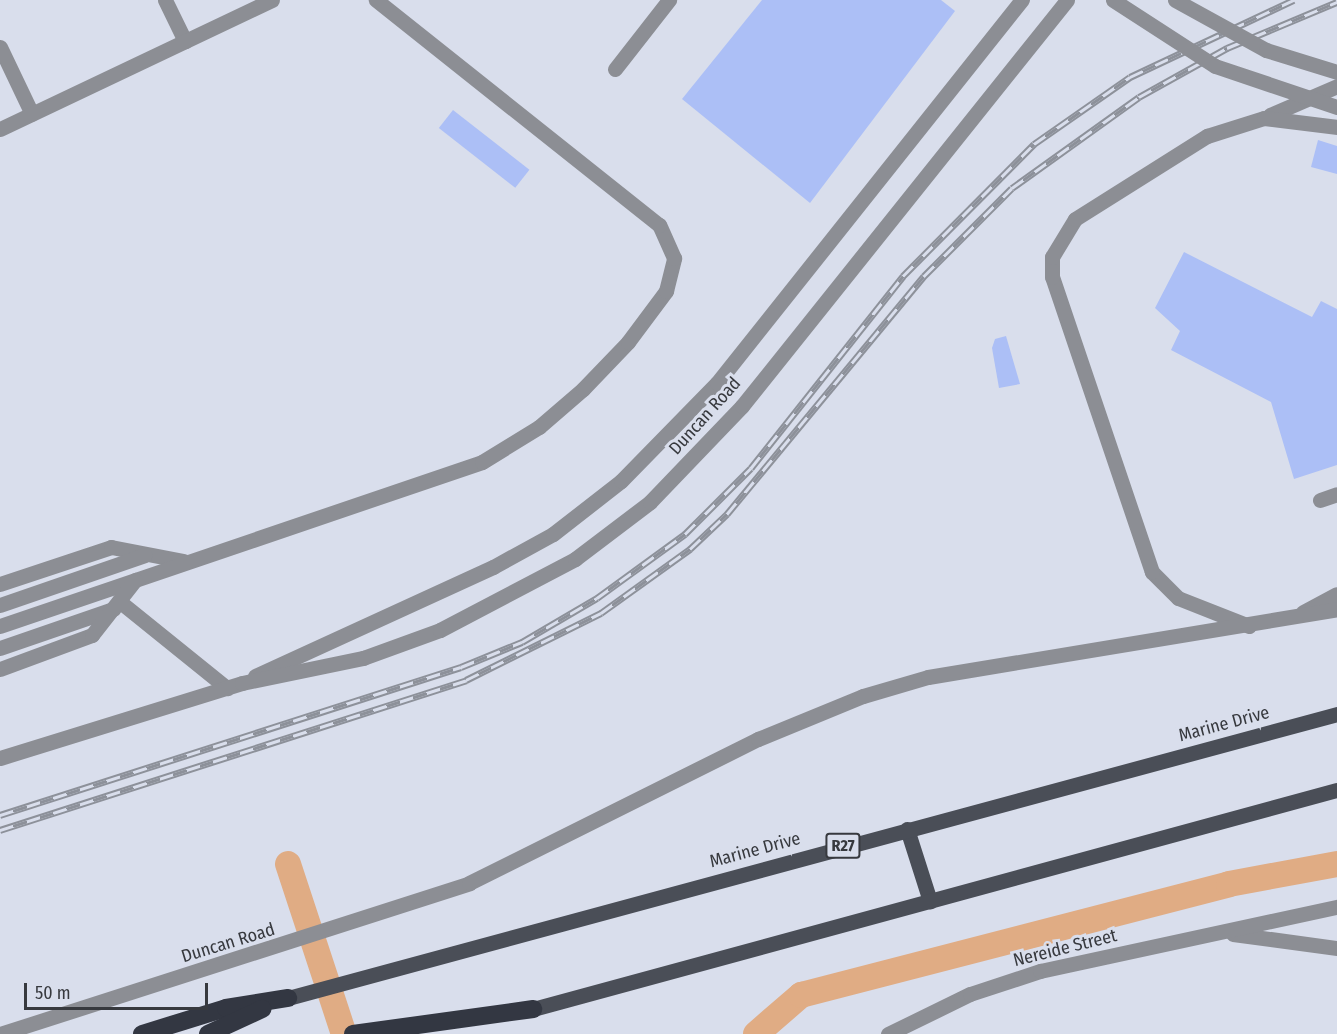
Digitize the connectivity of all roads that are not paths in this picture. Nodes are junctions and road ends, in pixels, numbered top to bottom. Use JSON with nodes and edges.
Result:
{"nodes":[{"id":1,"x":165,"y":0,"type":"edge"},
{"id":2,"x":272,"y":0,"type":"edge"},
{"id":3,"x":376,"y":0,"type":"edge"},
{"id":4,"x":669,"y":0,"type":"edge"},
{"id":5,"x":1022,"y":0,"type":"edge"},
{"id":6,"x":1067,"y":0,"type":"edge"},
{"id":7,"x":1113,"y":0,"type":"edge"},
{"id":8,"x":1175,"y":0,"type":"edge"},
{"id":9,"x":185,"y":41,"type":"junction"},
{"id":10,"x":0,"y":47,"type":"edge"},
{"id":11,"x":615,"y":69,"type":"dead end"},
{"id":12,"x":1337,"y":72,"type":"edge"},
{"id":13,"x":1337,"y":86,"type":"edge"},
{"id":14,"x":1337,"y":107,"type":"edge"},
{"id":15,"x":32,"y":114,"type":"junction"},
{"id":16,"x":1264,"y":118,"type":"junction"},
{"id":17,"x":1337,"y":127,"type":"edge"},
{"id":18,"x":0,"y":129,"type":"edge"},
{"id":19,"x":1337,"y":494,"type":"edge"},
{"id":20,"x":1320,"y":500,"type":"dead end"},
{"id":21,"x":148,"y":554,"type":"junction"},
{"id":22,"x":184,"y":561,"type":"junction"},
{"id":23,"x":136,"y":579,"type":"junction"},
{"id":24,"x":0,"y":584,"type":"edge"},
{"id":25,"x":1337,"y":594,"type":"edge"},
{"id":26,"x":0,"y":605,"type":"edge"},
{"id":27,"x":116,"y":605,"type":"junction"},
{"id":28,"x":1332,"y":612,"type":"edge"},
{"id":29,"x":1289,"y":620,"type":"junction"},
{"id":30,"x":0,"y":626,"type":"edge"},
{"id":31,"x":1251,"y":627,"type":"junction"},
{"id":32,"x":0,"y":648,"type":"edge"},
{"id":33,"x":0,"y":669,"type":"edge"},
{"id":34,"x":235,"y":685,"type":"junction"},
{"id":35,"x":1337,"y":714,"type":"edge"},
{"id":36,"x":0,"y":758,"type":"edge"},
{"id":37,"x":1337,"y":790,"type":"edge"},
{"id":38,"x":907,"y":829,"type":"junction"},
{"id":39,"x":930,"y":901,"type":"junction"},
{"id":40,"x":1337,"y":907,"type":"edge"},
{"id":41,"x":1221,"y":933,"type":"junction"},
{"id":42,"x":1337,"y":948,"type":"edge"},
{"id":43,"x":296,"y":996,"type":"junction"},
{"id":44,"x":533,"y":1009,"type":"junction"},
{"id":45,"x":924,"y":1017,"type":"junction"},
{"id":46,"x":0,"y":1034,"type":"edge"},
{"id":47,"x":142,"y":1034,"type":"edge"},
{"id":48,"x":208,"y":1034,"type":"edge"},
{"id":49,"x":353,"y":1034,"type":"edge"},
{"id":50,"x":446,"y":1034,"type":"edge"},
{"id":51,"x":888,"y":1034,"type":"edge"},
{"id":52,"x":915,"y":1034,"type":"edge"}],
"edges":[{"from":1,"to":9,"type":"street"},
{"from":2,"to":9,"type":"street"},
{"from":3,"to":22,"type":"street"},
{"from":4,"to":11,"type":"street"},
{"from":5,"to":34,"type":"street","name":"Duncan Road"},
{"from":6,"to":34,"type":"street","name":"Duncan Road"},
{"from":7,"to":14,"type":"street","bridge":true},
{"from":8,"to":12,"type":"street","bridge":true},
{"from":9,"to":15,"type":"street"},
{"from":10,"to":15,"type":"street"},
{"from":13,"to":16,"type":"street"},
{"from":15,"to":18,"type":"street"},
{"from":16,"to":17,"type":"street"},
{"from":16,"to":31,"type":"street"},
{"from":19,"to":20,"type":"street"},
{"from":21,"to":22,"type":"street"},
{"from":21,"to":24,"type":"street"},
{"from":21,"to":26,"type":"street"},
{"from":22,"to":23,"type":"street"},
{"from":23,"to":27,"type":"street"},
{"from":23,"to":30,"type":"street"},
{"from":25,"to":29,"type":"street"},
{"from":27,"to":32,"type":"street"},
{"from":27,"to":33,"type":"street"},
{"from":27,"to":34,"type":"street"},
{"from":28,"to":29,"type":"street","name":"Duncan Road"},
{"from":29,"to":31,"type":"street","name":"Duncan Road"},
{"from":31,"to":46,"type":"street","name":"Duncan Road"},
{"from":34,"to":36,"type":"street","name":"Duncan Road"},
{"from":35,"to":38,"type":"main road","name":"Marine Drive","number":"R27"},
{"from":37,"to":39,"type":"main road"},
{"from":38,"to":39,"type":"main road"},
{"from":38,"to":43,"type":"main road","name":"Marine Drive","number":"R27"},
{"from":39,"to":44,"type":"main road"},
{"from":40,"to":41,"type":"street","name":"Nereide Street"},
{"from":41,"to":42,"type":"street","name":"Nereide Street"},
{"from":41,"to":45,"type":"street","name":"Nereide Street"},
{"from":43,"to":47,"type":"highway"},
{"from":43,"to":48,"type":"highway"},
{"from":44,"to":49,"type":"highway"},
{"from":44,"to":50,"type":"highway"},
{"from":45,"to":51,"type":"street","name":"Nereide Street"},
{"from":45,"to":52,"type":"street"}]}
